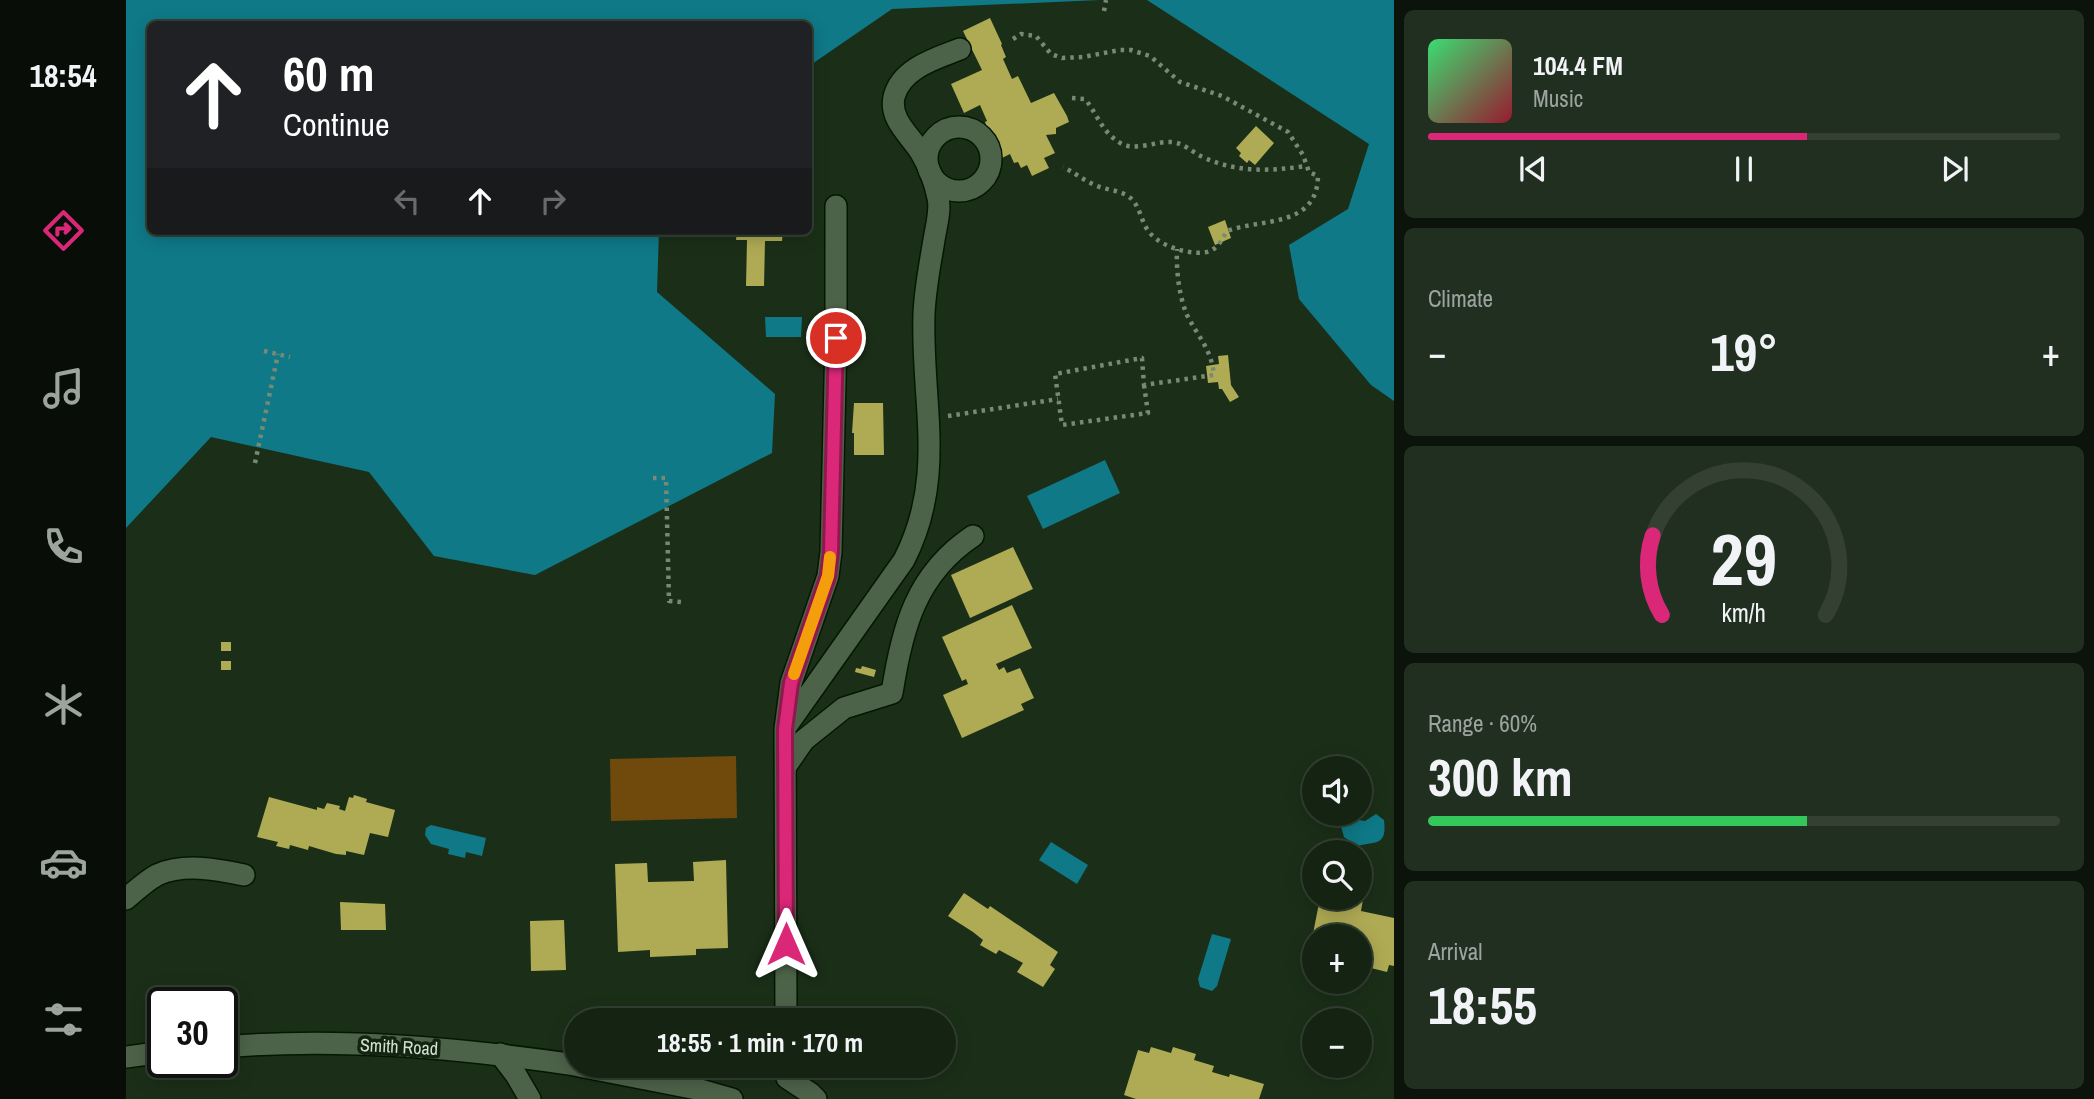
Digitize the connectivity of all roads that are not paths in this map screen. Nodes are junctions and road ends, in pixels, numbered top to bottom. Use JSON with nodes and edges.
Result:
{"nodes":[{"id":1,"x":960,"y":49,"type":"dead end"},
{"id":2,"x":835,"y":206,"type":"dead end"},
{"id":3,"x":973,"y":536,"type":"dead end"},
{"id":4,"x":785,"y":729,"type":"junction"},
{"id":5,"x":786,"y":766,"type":"junction"},
{"id":6,"x":244,"y":875,"type":"dead end"},
{"id":7,"x":126,"y":899,"type":"edge"},
{"id":8,"x":786,"y":1008,"type":"edge"},
{"id":9,"x":238,"y":1046,"type":"edge"},
{"id":10,"x":147,"y":1054,"type":"edge"},
{"id":11,"x":499,"y":1054,"type":"junction"},
{"id":12,"x":126,"y":1057,"type":"edge"},
{"id":13,"x":564,"y":1063,"type":"edge"},
{"id":14,"x":642,"y":1078,"type":"edge"},
{"id":15,"x":787,"y":1081,"type":"edge"},
{"id":16,"x":530,"y":1099,"type":"edge"},
{"id":17,"x":732,"y":1099,"type":"edge"},
{"id":18,"x":816,"y":1099,"type":"edge"}],
"edges":[{"from":1,"to":4,"type":"street"},
{"from":2,"to":4,"type":"street"},
{"from":3,"to":5,"type":"street"},
{"from":4,"to":5,"type":"street"},
{"from":5,"to":8,"type":"street"},
{"from":6,"to":7,"type":"street"},
{"from":9,"to":11,"type":"street","name":"Smith Road"},
{"from":10,"to":12,"type":"street"},
{"from":11,"to":13,"type":"street","name":"Smith Road"},
{"from":11,"to":16,"type":"street"},
{"from":14,"to":17,"type":"street","name":"Smith Road"},
{"from":15,"to":18,"type":"street"}]}
